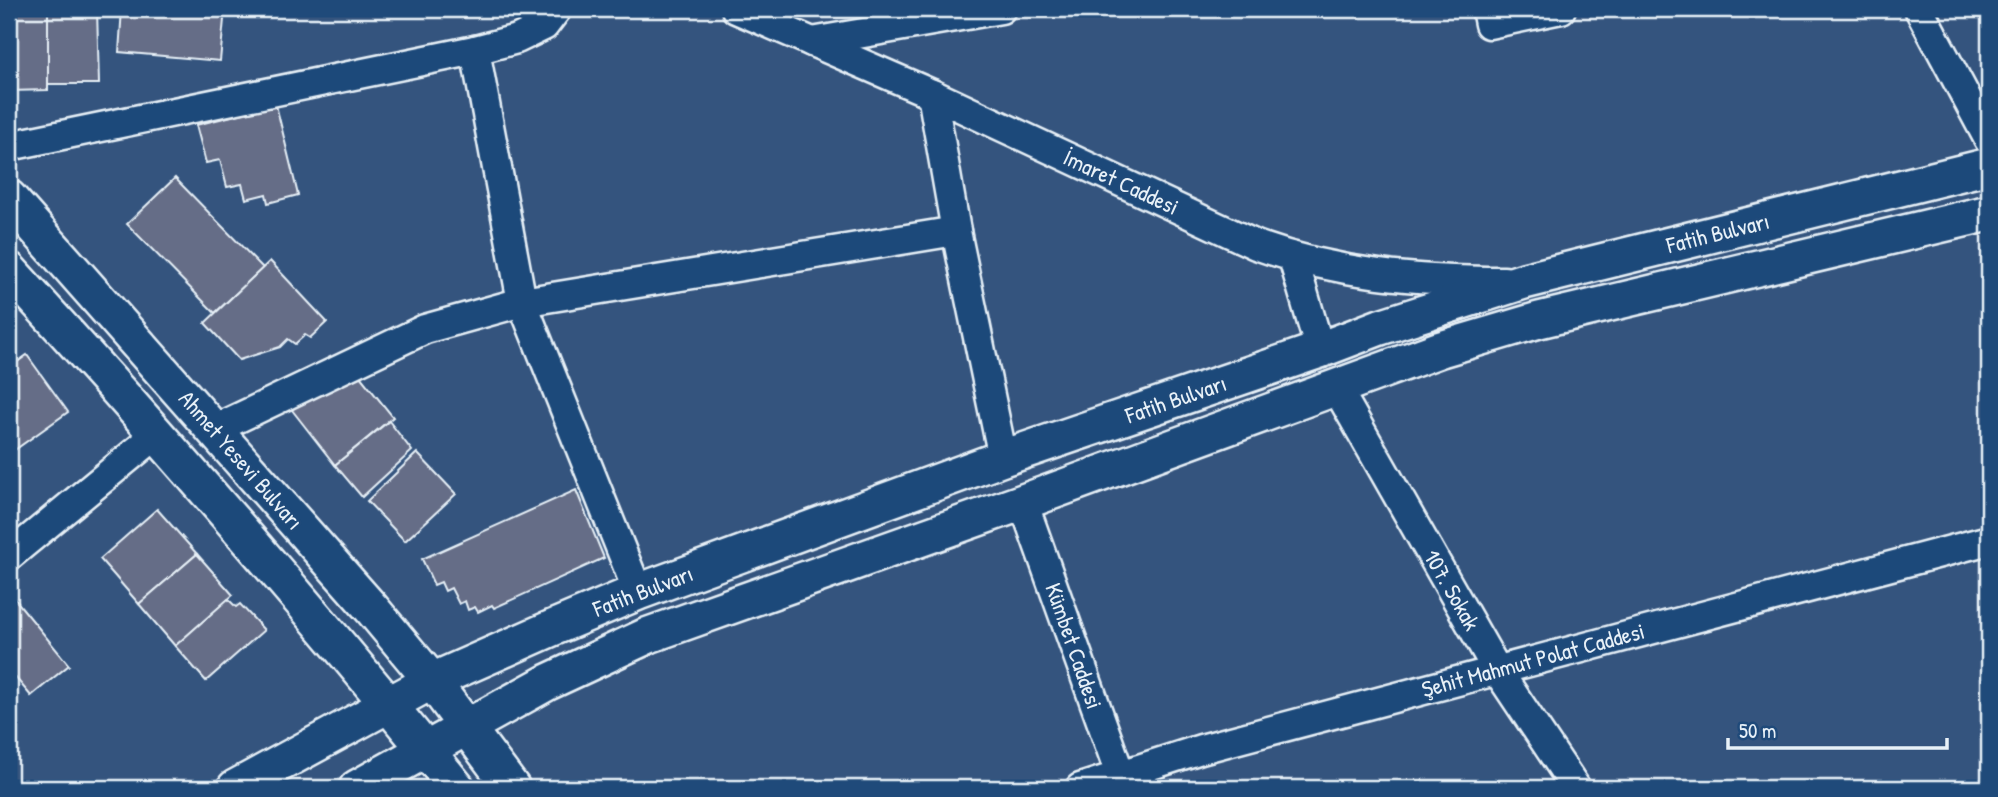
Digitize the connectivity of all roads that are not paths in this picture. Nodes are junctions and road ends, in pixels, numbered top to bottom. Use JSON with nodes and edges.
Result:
{"nodes":[{"id":1,"x":557,"y":9,"type":"edge"},
{"id":2,"x":736,"y":9,"type":"edge"},
{"id":3,"x":1002,"y":9,"type":"edge"},
{"id":4,"x":1486,"y":9,"type":"edge"},
{"id":5,"x":1561,"y":9,"type":"edge"},
{"id":6,"x":1919,"y":9,"type":"edge"},
{"id":7,"x":812,"y":42,"type":"junction"},
{"id":8,"x":475,"y":50,"type":"junction"},
{"id":9,"x":932,"y":94,"type":"junction"},
{"id":10,"x":1989,"y":140,"type":"edge"},
{"id":11,"x":9,"y":146,"type":"edge"},
{"id":12,"x":1989,"y":166,"type":"edge"},
{"id":13,"x":9,"y":198,"type":"edge"},
{"id":14,"x":1989,"y":213,"type":"edge"},
{"id":15,"x":957,"y":231,"type":"junction"},
{"id":16,"x":1293,"y":258,"type":"junction"},
{"id":17,"x":9,"y":270,"type":"edge"},
{"id":18,"x":1524,"y":281,"type":"junction"},
{"id":19,"x":522,"y":302,"type":"junction"},
{"id":20,"x":1320,"y":350,"type":"junction"},
{"id":21,"x":1336,"y":387,"type":"junction"},
{"id":22,"x":215,"y":429,"type":"junction"},
{"id":23,"x":156,"y":435,"type":"junction"},
{"id":24,"x":1003,"y":458,"type":"junction"},
{"id":25,"x":1023,"y":502,"type":"junction"},
{"id":26,"x":1989,"y":540,"type":"edge"},
{"id":27,"x":9,"y":556,"type":"edge"},
{"id":28,"x":638,"y":592,"type":"junction"},
{"id":29,"x":1497,"y":670,"type":"junction"},
{"id":30,"x":432,"y":681,"type":"junction"},
{"id":31,"x":388,"y":705,"type":"junction"},
{"id":32,"x":465,"y":727,"type":"junction"},
{"id":33,"x":426,"y":751,"type":"junction"},
{"id":34,"x":1122,"y":782,"type":"edge"},
{"id":35,"x":235,"y":788,"type":"edge"},
{"id":36,"x":357,"y":788,"type":"edge"},
{"id":37,"x":457,"y":788,"type":"edge"},
{"id":38,"x":512,"y":788,"type":"edge"},
{"id":39,"x":1080,"y":788,"type":"edge"},
{"id":40,"x":1576,"y":788,"type":"edge"}],
"edges":[{"from":1,"to":8,"type":"street"},
{"from":2,"to":7,"type":"street","name":"İmaret Caddesi"},
{"from":3,"to":7,"type":"street"},
{"from":4,"to":5,"type":"street"},
{"from":6,"to":10,"type":"street"},
{"from":7,"to":9,"type":"street","name":"İmaret Caddesi"},
{"from":8,"to":11,"type":"street"},
{"from":8,"to":19,"type":"street"},
{"from":9,"to":15,"type":"street"},
{"from":9,"to":16,"type":"street","name":"İmaret Caddesi"},
{"from":12,"to":18,"type":"main road","name":"Fatih Bulvarı"},
{"from":13,"to":22,"type":"main road","name":"Ahmet Yesevi Bulvarı"},
{"from":14,"to":21,"type":"main road","name":"Fatih Bulvarı"},
{"from":15,"to":19,"type":"street"},
{"from":15,"to":24,"type":"street"},
{"from":16,"to":18,"type":"street","name":"İmaret Caddesi"},
{"from":16,"to":20,"type":"street"},
{"from":17,"to":23,"type":"main road","name":"Ahmet Yesevi Bulvarı"},
{"from":18,"to":20,"type":"main road","name":"Fatih Bulvarı"},
{"from":19,"to":22,"type":"street"},
{"from":19,"to":28,"type":"street"},
{"from":20,"to":24,"type":"main road","name":"Fatih Bulvarı"},
{"from":21,"to":25,"type":"main road","name":"Fatih Bulvarı"},
{"from":21,"to":29,"type":"street","name":"107. Sokak"},
{"from":22,"to":30,"type":"main road","name":"Ahmet Yesevi Bulvarı"},
{"from":23,"to":27,"type":"street"},
{"from":23,"to":31,"type":"main road","name":"Ahmet Yesevi Bulvarı"},
{"from":24,"to":28,"type":"main road","name":"Fatih Bulvarı"},
{"from":25,"to":32,"type":"main road","name":"Fatih Bulvarı"},
{"from":25,"to":34,"type":"street","name":"Kümbet Caddesi"},
{"from":26,"to":29,"type":"street","name":"Şehit Mahmut Polat Caddesi"},
{"from":28,"to":30,"type":"main road","name":"Fatih Bulvarı"},
{"from":29,"to":34,"type":"street","name":"Şehit Mahmut Polat Caddesi"},
{"from":29,"to":40,"type":"street","name":"107. Sokak"},
{"from":30,"to":31,"type":"main road","name":"Fatih Bulvarı"},
{"from":30,"to":32,"type":"main road","name":"Ahmet Yesevi Bulvarı"},
{"from":31,"to":33,"type":"main road","name":"Ahmet Yesevi Bulvarı"},
{"from":31,"to":35,"type":"main road","name":"Fatih Bulvarı"},
{"from":32,"to":33,"type":"main road","name":"Fatih Bulvarı"},
{"from":32,"to":38,"type":"main road","name":"Ahmet Yesevi Bulvarı"},
{"from":33,"to":36,"type":"main road","name":"Fatih Bulvarı"},
{"from":33,"to":37,"type":"main road","name":"Ahmet Yesevi Bulvarı"},
{"from":34,"to":39,"type":"street","name":"Şehit Mahmut Polat Caddesi"}]}
